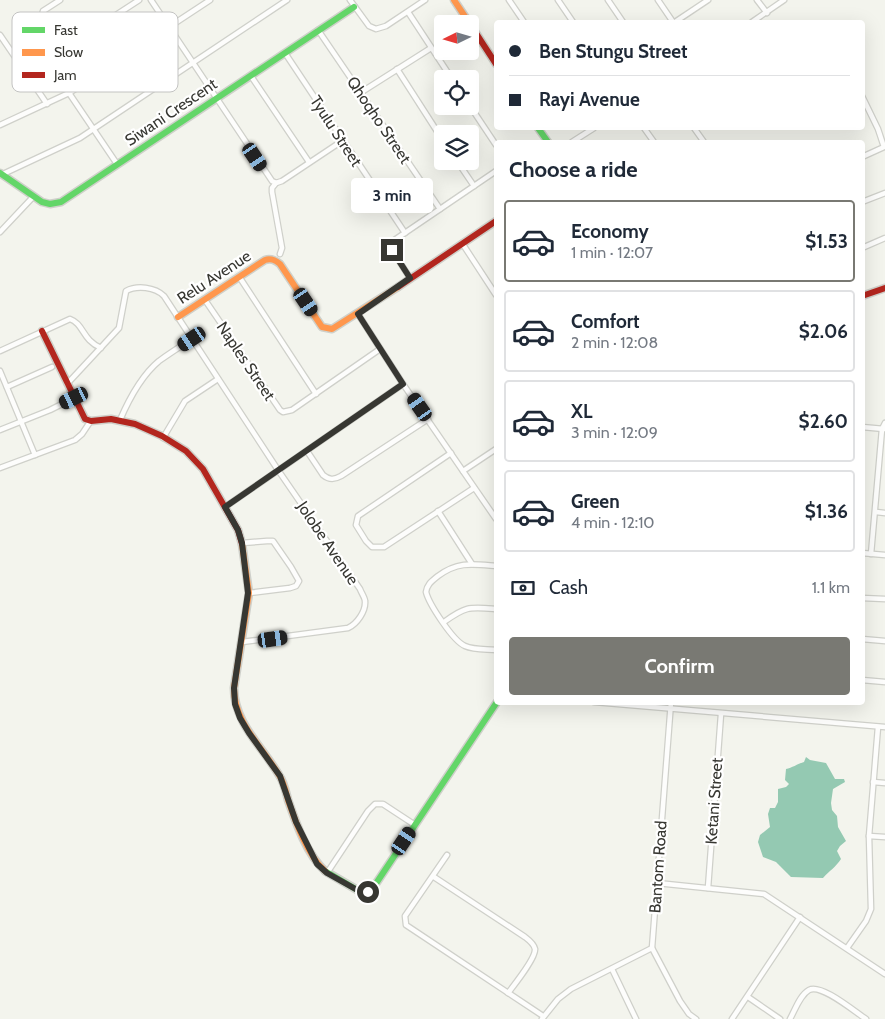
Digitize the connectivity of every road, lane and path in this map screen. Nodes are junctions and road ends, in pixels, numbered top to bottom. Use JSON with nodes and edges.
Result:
{"nodes":[{"id":1,"x":60,"y":0,"type":"edge"},
{"id":2,"x":139,"y":0,"type":"edge"},
{"id":3,"x":151,"y":0,"type":"edge"},
{"id":4,"x":210,"y":0,"type":"edge"},
{"id":5,"x":287,"y":0,"type":"edge"},
{"id":6,"x":350,"y":0,"type":"edge"},
{"id":7,"x":425,"y":0,"type":"edge"},
{"id":8,"x":454,"y":0,"type":"edge"},
{"id":9,"x":509,"y":0,"type":"edge"},
{"id":10,"x":558,"y":0,"type":"edge"},
{"id":11,"x":608,"y":0,"type":"edge"},
{"id":12,"x":658,"y":0,"type":"edge"},
{"id":13,"x":708,"y":0,"type":"edge"},
{"id":14,"x":757,"y":0,"type":"edge"},
{"id":15,"x":784,"y":0,"type":"edge"},
{"id":16,"x":202,"y":2,"type":"edge"},
{"id":17,"x":354,"y":7,"type":"junction"},
{"id":18,"x":42,"y":12,"type":"edge"},
{"id":19,"x":120,"y":12,"type":"edge"},
{"id":20,"x":159,"y":12,"type":"edge"},
{"id":21,"x":408,"y":12,"type":"junction"},
{"id":22,"x":766,"y":13,"type":"junction"},
{"id":23,"x":464,"y":15,"type":"edge"},
{"id":24,"x":178,"y":20,"type":"edge"},
{"id":25,"x":523,"y":20,"type":"edge"},
{"id":26,"x":572,"y":20,"type":"edge"},
{"id":27,"x":622,"y":20,"type":"edge"},
{"id":28,"x":673,"y":20,"type":"edge"},
{"id":29,"x":677,"y":20,"type":"edge"},
{"id":30,"x":755,"y":20,"type":"edge"},
{"id":31,"x":318,"y":30,"type":"junction"},
{"id":32,"x":0,"y":35,"type":"edge"},
{"id":33,"x":479,"y":38,"type":"edge"},
{"id":34,"x":178,"y":41,"type":"edge"},
{"id":35,"x":431,"y":48,"type":"junction"},
{"id":36,"x":12,"y":53,"type":"edge"},
{"id":37,"x":286,"y":53,"type":"junction"},
{"id":38,"x":494,"y":61,"type":"edge"},
{"id":39,"x":192,"y":64,"type":"junction"},
{"id":40,"x":397,"y":69,"type":"junction"},
{"id":41,"x":446,"y":70,"type":"edge"},
{"id":42,"x":178,"y":73,"type":"edge"},
{"id":43,"x":251,"y":76,"type":"junction"},
{"id":44,"x":39,"y":92,"type":"edge"},
{"id":45,"x":149,"y":92,"type":"edge"},
{"id":46,"x":69,"y":93,"type":"joint"},
{"id":47,"x":360,"y":93,"type":"junction"},
{"id":48,"x":216,"y":98,"type":"junction"},
{"id":49,"x":865,"y":102,"type":"edge"},
{"id":50,"x":47,"y":104,"type":"junction"},
{"id":51,"x":870,"y":112,"type":"junction"},
{"id":52,"x":865,"y":113,"type":"edge"},
{"id":53,"x":476,"y":115,"type":"edge"},
{"id":54,"x":0,"y":125,"type":"edge"},
{"id":55,"x":434,"y":127,"type":"edge"},
{"id":56,"x":94,"y":130,"type":"junction"},
{"id":57,"x":591,"y":130,"type":"edge"},
{"id":58,"x":575,"y":140,"type":"edge"},
{"id":59,"x":342,"y":141,"type":"junction"},
{"id":60,"x":494,"y":141,"type":"edge"},
{"id":61,"x":884,"y":147,"type":"edge"},
{"id":62,"x":865,"y":156,"type":"edge"},
{"id":63,"x":309,"y":162,"type":"junction"},
{"id":64,"x":117,"y":164,"type":"junction"},
{"id":65,"x":463,"y":170,"type":"edge"},
{"id":66,"x":494,"y":172,"type":"edge"},
{"id":67,"x":1,"y":175,"type":"edge"},
{"id":68,"x":276,"y":182,"type":"junction"},
{"id":69,"x":474,"y":186,"type":"junction"},
{"id":70,"x":885,"y":193,"type":"edge"},
{"id":71,"x":33,"y":197,"type":"junction"},
{"id":72,"x":865,"y":201,"type":"edge"},
{"id":73,"x":440,"y":209,"type":"junction"},
{"id":74,"x":494,"y":223,"type":"edge"},
{"id":75,"x":0,"y":232,"type":"edge"},
{"id":76,"x":405,"y":233,"type":"junction"},
{"id":77,"x":885,"y":238,"type":"edge"},
{"id":78,"x":462,"y":243,"type":"junction"},
{"id":79,"x":865,"y":247,"type":"edge"},
{"id":80,"x":280,"y":254,"type":"dead end"},
{"id":81,"x":240,"y":278,"type":"junction"},
{"id":82,"x":410,"y":278,"type":"junction"},
{"id":83,"x":885,"y":288,"type":"edge"},
{"id":84,"x":494,"y":292,"type":"edge"},
{"id":85,"x":865,"y":295,"type":"edge"},
{"id":86,"x":205,"y":300,"type":"junction"},
{"id":87,"x":358,"y":314,"type":"junction"},
{"id":88,"x":178,"y":317,"type":"junction"},
{"id":89,"x":42,"y":331,"type":"junction"},
{"id":90,"x":192,"y":339,"type":"junction"},
{"id":91,"x":101,"y":348,"type":"junction"},
{"id":92,"x":380,"y":349,"type":"junction"},
{"id":93,"x":0,"y":351,"type":"edge"},
{"id":94,"x":52,"y":367,"type":"dead end"},
{"id":95,"x":0,"y":371,"type":"edge"},
{"id":96,"x":218,"y":380,"type":"junction"},
{"id":97,"x":67,"y":384,"type":"junction"},
{"id":98,"x":403,"y":384,"type":"junction"},
{"id":99,"x":7,"y":387,"type":"junction"},
{"id":100,"x":316,"y":394,"type":"junction"},
{"id":101,"x":74,"y":398,"type":"junction"},
{"id":102,"x":428,"y":419,"type":"junction"},
{"id":103,"x":120,"y":420,"type":"junction"},
{"id":104,"x":21,"y":422,"type":"junction"},
{"id":105,"x":90,"y":422,"type":"junction"},
{"id":106,"x":885,"y":423,"type":"edge"},
{"id":107,"x":865,"y":427,"type":"edge"},
{"id":108,"x":884,"y":429,"type":"edge"},
{"id":109,"x":0,"y":430,"type":"edge"},
{"id":110,"x":163,"y":438,"type":"junction"},
{"id":111,"x":494,"y":450,"type":"edge"},
{"id":112,"x":307,"y":451,"type":"junction"},
{"id":113,"x":451,"y":453,"type":"junction"},
{"id":114,"x":35,"y":455,"type":"junction"},
{"id":115,"x":0,"y":468,"type":"edge"},
{"id":116,"x":278,"y":470,"type":"junction"},
{"id":117,"x":882,"y":470,"type":"edge"},
{"id":118,"x":463,"y":471,"type":"junction"},
{"id":119,"x":474,"y":488,"type":"junction"},
{"id":120,"x":225,"y":507,"type":"junction"},
{"id":121,"x":438,"y":511,"type":"junction"},
{"id":122,"x":876,"y":512,"type":"junction"},
{"id":123,"x":885,"y":513,"type":"edge"},
{"id":124,"x":494,"y":516,"type":"edge"},
{"id":125,"x":242,"y":543,"type":"junction"},
{"id":126,"x":865,"y":553,"type":"edge"},
{"id":127,"x":871,"y":554,"type":"junction"},
{"id":128,"x":885,"y":555,"type":"edge"},
{"id":129,"x":472,"y":564,"type":"junction"},
{"id":130,"x":494,"y":566,"type":"edge"},
{"id":131,"x":248,"y":593,"type":"junction"},
{"id":132,"x":865,"y":598,"type":"edge"},
{"id":133,"x":885,"y":599,"type":"edge"},
{"id":134,"x":494,"y":609,"type":"edge"},
{"id":135,"x":444,"y":622,"type":"junction"},
{"id":136,"x":865,"y":639,"type":"edge"},
{"id":137,"x":885,"y":641,"type":"edge"},
{"id":138,"x":242,"y":642,"type":"junction"},
{"id":139,"x":494,"y":650,"type":"edge"},
{"id":140,"x":865,"y":680,"type":"edge"},
{"id":141,"x":885,"y":682,"type":"edge"},
{"id":142,"x":495,"y":705,"type":"edge"},
{"id":143,"x":627,"y":705,"type":"edge"},
{"id":144,"x":671,"y":705,"type":"edge"},
{"id":145,"x":671,"y":709,"type":"junction"},
{"id":146,"x":721,"y":714,"type":"junction"},
{"id":147,"x":878,"y":727,"type":"junction"},
{"id":148,"x":885,"y":727,"type":"edge"},
{"id":149,"x":872,"y":782,"type":"junction"},
{"id":150,"x":885,"y":783,"type":"edge"},
{"id":151,"x":415,"y":825,"type":"junction"},
{"id":152,"x":869,"y":836,"type":"junction"},
{"id":153,"x":885,"y":837,"type":"edge"},
{"id":154,"x":447,"y":855,"type":"dead end"},
{"id":155,"x":327,"y":873,"type":"junction"},
{"id":156,"x":434,"y":876,"type":"junction"},
{"id":157,"x":657,"y":884,"type":"junction"},
{"id":158,"x":708,"y":888,"type":"junction"},
{"id":159,"x":800,"y":917,"type":"junction"},
{"id":160,"x":652,"y":948,"type":"junction"},
{"id":161,"x":847,"y":948,"type":"junction"},
{"id":162,"x":612,"y":969,"type":"junction"},
{"id":163,"x":885,"y":974,"type":"edge"},
{"id":164,"x":508,"y":993,"type":"junction"},
{"id":165,"x":748,"y":997,"type":"junction"},
{"id":166,"x":542,"y":1018,"type":"edge"},
{"id":167,"x":636,"y":1019,"type":"edge"},
{"id":168,"x":696,"y":1019,"type":"edge"},
{"id":169,"x":732,"y":1019,"type":"edge"},
{"id":170,"x":780,"y":1019,"type":"edge"},
{"id":171,"x":790,"y":1019,"type":"edge"},
{"id":172,"x":866,"y":1019,"type":"edge"}],
"edges":[{"from":1,"to":18,"type":"street"},
{"from":2,"to":19,"type":"street"},
{"from":3,"to":20,"type":"street"},
{"from":4,"to":16,"type":"street"},
{"from":5,"to":39,"type":"street"},
{"from":6,"to":17,"type":"street"},
{"from":7,"to":21,"type":"street"},
{"from":8,"to":23,"type":"street"},
{"from":9,"to":25,"type":"street"},
{"from":10,"to":26,"type":"street"},
{"from":11,"to":27,"type":"street"},
{"from":12,"to":28,"type":"street"},
{"from":13,"to":29,"type":"street"},
{"from":14,"to":22,"type":"street"},
{"from":15,"to":22,"type":"street"},
{"from":16,"to":24,"type":"street"},
{"from":17,"to":21,"type":"street"},
{"from":17,"to":31,"type":"street","name":"Siwani Crescent"},
{"from":21,"to":35,"type":"street"},
{"from":22,"to":30,"type":"street"},
{"from":31,"to":37,"type":"street","name":"Siwani Crescent"},
{"from":31,"to":47,"type":"street","name":"Qhoqho Street"},
{"from":32,"to":36,"type":"street"},
{"from":33,"to":38,"type":"street"},
{"from":34,"to":39,"type":"street"},
{"from":35,"to":40,"type":"street"},
{"from":35,"to":41,"type":"street"},
{"from":37,"to":43,"type":"street","name":"Siwani Crescent"},
{"from":37,"to":59,"type":"street","name":"Tyulu Street"},
{"from":39,"to":42,"type":"street"},
{"from":39,"to":48,"type":"street"},
{"from":40,"to":47,"type":"street"},
{"from":40,"to":55,"type":"street"},
{"from":43,"to":48,"type":"street","name":"Siwani Crescent"},
{"from":43,"to":63,"type":"street"},
{"from":44,"to":50,"type":"street"},
{"from":45,"to":56,"type":"street"},
{"from":46,"to":50,"type":"street"},
{"from":46,"to":56,"type":"street"},
{"from":47,"to":73,"type":"street","name":"Qhoqho Street"},
{"from":48,"to":64,"type":"street","name":"Siwani Crescent"},
{"from":48,"to":68,"type":"street"},
{"from":49,"to":51,"type":"street"},
{"from":50,"to":54,"type":"street"},
{"from":51,"to":52,"type":"street"},
{"from":51,"to":61,"type":"street"},
{"from":53,"to":60,"type":"street"},
{"from":56,"to":64,"type":"street"},
{"from":56,"to":67,"type":"street"},
{"from":57,"to":58,"type":"street"},
{"from":59,"to":63,"type":"street"},
{"from":59,"to":76,"type":"street","name":"Tyulu Street"},
{"from":61,"to":62,"type":"street"},
{"from":63,"to":68,"type":"street"},
{"from":64,"to":71,"type":"street","name":"Siwani Crescent"},
{"from":65,"to":69,"type":"street"},
{"from":66,"to":69,"type":"street"},
{"from":67,"to":71,"type":"street","name":"Siwani Crescent"},
{"from":68,"to":80,"type":"street"},
{"from":69,"to":73,"type":"street"},
{"from":70,"to":72,"type":"street"},
{"from":71,"to":75,"type":"street"},
{"from":73,"to":76,"type":"street"},
{"from":74,"to":78,"type":"street","name":"Relu Avenue"},
{"from":76,"to":82,"type":"street"},
{"from":77,"to":79,"type":"street"},
{"from":78,"to":82,"type":"street","name":"Relu Avenue"},
{"from":78,"to":84,"type":"street"},
{"from":81,"to":86,"type":"street","name":"Relu Avenue"},
{"from":81,"to":87,"type":"street","name":"Relu Avenue"},
{"from":81,"to":100,"type":"street"},
{"from":82,"to":87,"type":"street","name":"Relu Avenue"},
{"from":83,"to":85,"type":"street"},
{"from":86,"to":88,"type":"street","name":"Relu Avenue"},
{"from":86,"to":100,"type":"street","name":"Naples Street"},
{"from":87,"to":92,"type":"street"},
{"from":88,"to":90,"type":"street"},
{"from":88,"to":91,"type":"street"},
{"from":89,"to":91,"type":"street"},
{"from":89,"to":93,"type":"street"},
{"from":89,"to":97,"type":"street"},
{"from":90,"to":96,"type":"street"},
{"from":90,"to":103,"type":"street"},
{"from":91,"to":97,"type":"street"},
{"from":92,"to":98,"type":"street"},
{"from":92,"to":100,"type":"street"},
{"from":94,"to":99,"type":"street"},
{"from":95,"to":99,"type":"street"},
{"from":96,"to":110,"type":"street"},
{"from":96,"to":116,"type":"street"},
{"from":97,"to":101,"type":"street"},
{"from":98,"to":102,"type":"street"},
{"from":98,"to":112,"type":"street"},
{"from":99,"to":104,"type":"street"},
{"from":101,"to":104,"type":"street"},
{"from":101,"to":105,"type":"street"},
{"from":102,"to":112,"type":"street"},
{"from":102,"to":113,"type":"street"},
{"from":103,"to":105,"type":"street"},
{"from":103,"to":110,"type":"street"},
{"from":104,"to":109,"type":"street"},
{"from":104,"to":114,"type":"street"},
{"from":105,"to":114,"type":"street"},
{"from":106,"to":108,"type":"street"},
{"from":107,"to":108,"type":"street"},
{"from":108,"to":117,"type":"street"},
{"from":110,"to":120,"type":"street"},
{"from":111,"to":118,"type":"street"},
{"from":112,"to":116,"type":"street"},
{"from":113,"to":118,"type":"street"},
{"from":113,"to":121,"type":"street"},
{"from":114,"to":115,"type":"street"},
{"from":116,"to":120,"type":"street"},
{"from":116,"to":138,"type":"street","name":"Jolobe Avenue"},
{"from":117,"to":122,"type":"street"},
{"from":118,"to":119,"type":"street"},
{"from":119,"to":121,"type":"street"},
{"from":119,"to":124,"type":"street"},
{"from":120,"to":125,"type":"street"},
{"from":121,"to":129,"type":"street"},
{"from":122,"to":123,"type":"street"},
{"from":122,"to":127,"type":"street"},
{"from":125,"to":131,"type":"street"},
{"from":125,"to":131,"type":"street"},
{"from":126,"to":127,"type":"street"},
{"from":127,"to":128,"type":"street"},
{"from":129,"to":130,"type":"street"},
{"from":129,"to":135,"type":"street"},
{"from":131,"to":138,"type":"street"},
{"from":132,"to":133,"type":"street"},
{"from":134,"to":135,"type":"street"},
{"from":135,"to":139,"type":"street"},
{"from":136,"to":137,"type":"street"},
{"from":138,"to":155,"type":"street"},
{"from":140,"to":141,"type":"street"},
{"from":142,"to":151,"type":"street"},
{"from":143,"to":145,"type":"street"},
{"from":144,"to":145,"type":"street","name":"Bantom Road"},
{"from":145,"to":146,"type":"street"},
{"from":145,"to":157,"type":"street","name":"Bantom Road"},
{"from":146,"to":147,"type":"street"},
{"from":146,"to":158,"type":"street","name":"Ketani Street"},
{"from":147,"to":148,"type":"street"},
{"from":147,"to":149,"type":"street"},
{"from":149,"to":150,"type":"street"},
{"from":149,"to":152,"type":"street"},
{"from":151,"to":155,"type":"street"},
{"from":151,"to":155,"type":"street"},
{"from":152,"to":153,"type":"street"},
{"from":152,"to":161,"type":"street"},
{"from":154,"to":156,"type":"street"},
{"from":156,"to":164,"type":"street"},
{"from":156,"to":164,"type":"street"},
{"from":157,"to":158,"type":"street"},
{"from":157,"to":160,"type":"street","name":"Bantom Road"},
{"from":158,"to":159,"type":"street"},
{"from":159,"to":161,"type":"street"},
{"from":159,"to":165,"type":"street"},
{"from":160,"to":162,"type":"street"},
{"from":160,"to":168,"type":"street"},
{"from":161,"to":163,"type":"street"},
{"from":162,"to":166,"type":"street"},
{"from":162,"to":167,"type":"street"},
{"from":164,"to":166,"type":"street"},
{"from":165,"to":169,"type":"street"},
{"from":165,"to":170,"type":"street"},
{"from":171,"to":172,"type":"street"}]}
